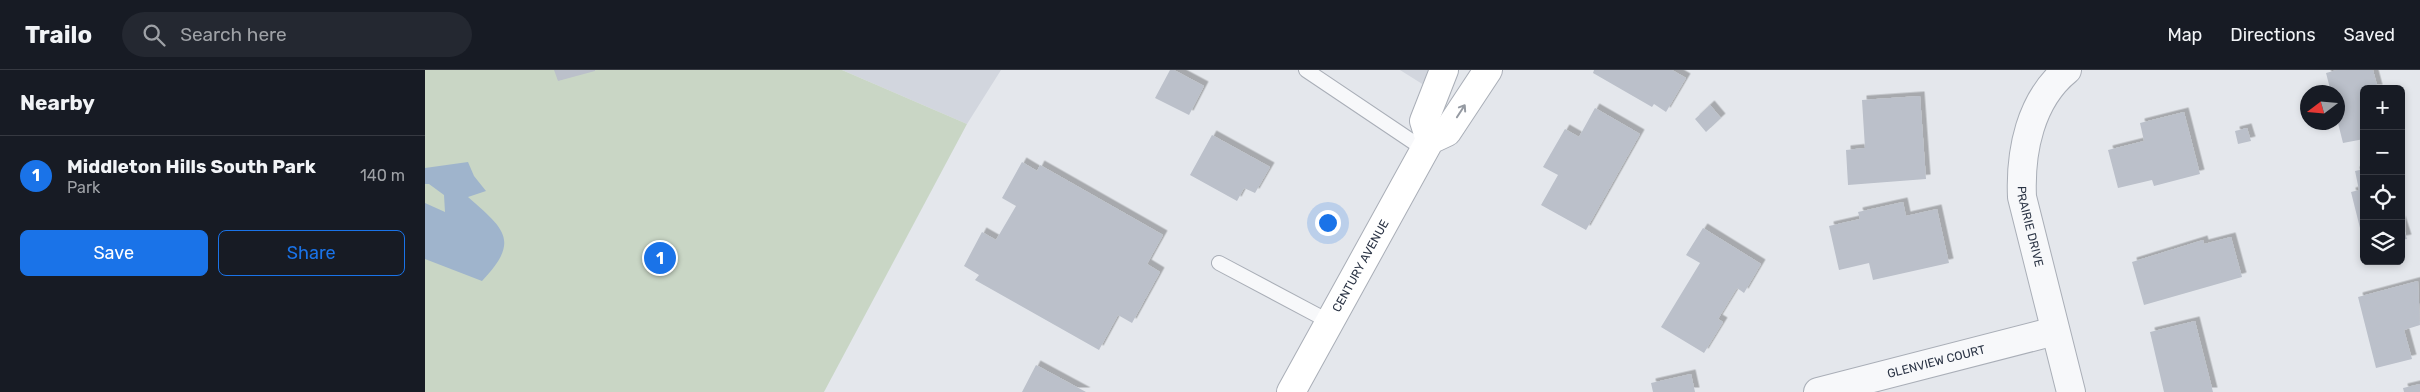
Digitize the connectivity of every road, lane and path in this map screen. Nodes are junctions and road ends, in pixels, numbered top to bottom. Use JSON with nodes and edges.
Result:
{"nodes":[{"id":1,"x":1306,"y":70,"type":"edge"},
{"id":2,"x":1444,"y":70,"type":"edge"},
{"id":3,"x":1488,"y":70,"type":"edge"},
{"id":4,"x":2067,"y":70,"type":"edge"},
{"id":5,"x":1428,"y":145,"type":"junction"},
{"id":6,"x":1219,"y":263,"type":"dead end"},
{"id":7,"x":1330,"y":322,"type":"junction"},
{"id":8,"x":2055,"y":331,"type":"junction"},
{"id":9,"x":1291,"y":392,"type":"edge"},
{"id":10,"x":1818,"y":392,"type":"edge"},
{"id":11,"x":2071,"y":392,"type":"edge"}],
"edges":[{"from":1,"to":5,"type":"lane"},
{"from":2,"to":5,"type":"main road"},
{"from":5,"to":3,"type":"main road","name":"CENTURY AVENUE","one_way":true},
{"from":4,"to":8,"type":"street","name":"PRAIRIE DRIVE"},
{"from":5,"to":7,"type":"main road","name":"CENTURY AVENUE"},
{"from":6,"to":7,"type":"lane"},
{"from":7,"to":9,"type":"main road","name":"CENTURY AVENUE"},
{"from":8,"to":10,"type":"street","name":"GLENVIEW COURT"},
{"from":8,"to":11,"type":"street","name":"PRAIRIE DRIVE"}]}
